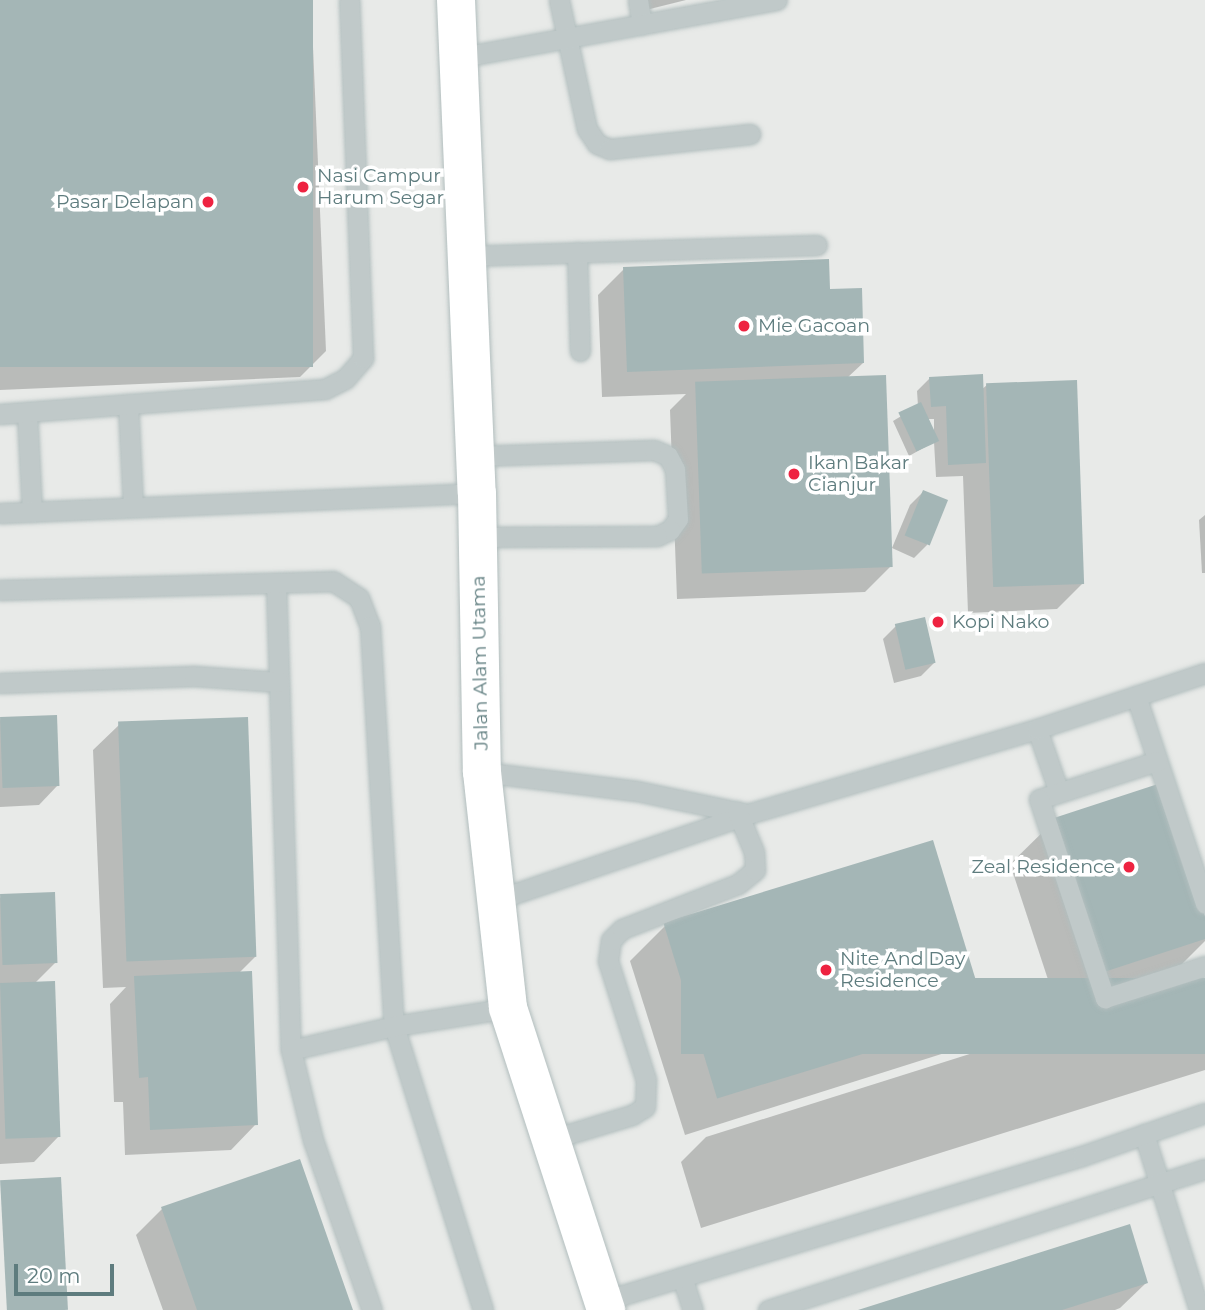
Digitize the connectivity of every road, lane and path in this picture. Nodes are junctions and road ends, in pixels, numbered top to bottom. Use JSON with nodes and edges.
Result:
{"nodes":[{"id":1,"x":349,"y":0,"type":"edge"},
{"id":2,"x":456,"y":0,"type":"edge"},
{"id":3,"x":559,"y":0,"type":"edge"},
{"id":4,"x":638,"y":0,"type":"edge"},
{"id":5,"x":777,"y":0,"type":"edge"},
{"id":6,"x":642,"y":25,"type":"junction"},
{"id":7,"x":566,"y":37,"type":"junction"},
{"id":8,"x":457,"y":58,"type":"junction"},
{"id":9,"x":750,"y":134,"type":"dead end"},
{"id":10,"x":817,"y":245,"type":"dead end"},
{"id":11,"x":577,"y":253,"type":"junction"},
{"id":12,"x":466,"y":256,"type":"junction"},
{"id":13,"x":580,"y":351,"type":"dead end"},
{"id":14,"x":128,"y":404,"type":"junction"},
{"id":15,"x":27,"y":413,"type":"junction"},
{"id":16,"x":0,"y":414,"type":"edge"},
{"id":17,"x":477,"y":474,"type":"junction"},
{"id":18,"x":132,"y":506,"type":"junction"},
{"id":19,"x":32,"y":512,"type":"junction"},
{"id":20,"x":0,"y":513,"type":"edge"},
{"id":21,"x":478,"y":537,"type":"junction"},
{"id":22,"x":276,"y":583,"type":"junction"},
{"id":23,"x":0,"y":590,"type":"edge"},
{"id":24,"x":1205,"y":673,"type":"edge"},
{"id":25,"x":279,"y":682,"type":"junction"},
{"id":26,"x":0,"y":683,"type":"edge"},
{"id":27,"x":1136,"y":696,"type":"junction"},
{"id":28,"x":1037,"y":729,"type":"junction"},
{"id":29,"x":1157,"y":761,"type":"junction"},
{"id":30,"x":482,"y":772,"type":"junction"},
{"id":31,"x":1059,"y":792,"type":"junction"},
{"id":32,"x":741,"y":814,"type":"junction"},
{"id":33,"x":496,"y":900,"type":"junction"},
{"id":34,"x":1205,"y":904,"type":"edge"},
{"id":35,"x":1205,"y":966,"type":"edge"},
{"id":36,"x":508,"y":1009,"type":"junction"},
{"id":37,"x":394,"y":1026,"type":"junction"},
{"id":38,"x":291,"y":1050,"type":"junction"},
{"id":39,"x":1205,"y":1113,"type":"edge"},
{"id":40,"x":1144,"y":1134,"type":"junction"},
{"id":41,"x":549,"y":1140,"type":"junction"},
{"id":42,"x":1205,"y":1169,"type":"edge"},
{"id":43,"x":1158,"y":1185,"type":"junction"},
{"id":44,"x":682,"y":1277,"type":"junction"},
{"id":45,"x":605,"y":1306,"type":"edge"},
{"id":46,"x":372,"y":1310,"type":"edge"},
{"id":47,"x":483,"y":1310,"type":"edge"},
{"id":48,"x":693,"y":1310,"type":"edge"},
{"id":49,"x":768,"y":1310,"type":"edge"},
{"id":50,"x":1199,"y":1310,"type":"edge"}],
"edges":[{"from":1,"to":14,"type":"lane"},
{"from":2,"to":8,"type":"main road","name":"Jalan Alam Utama"},
{"from":3,"to":7,"type":"lane"},
{"from":4,"to":6,"type":"lane"},
{"from":5,"to":6,"type":"lane"},
{"from":6,"to":7,"type":"lane"},
{"from":7,"to":8,"type":"lane"},
{"from":7,"to":9,"type":"lane"},
{"from":8,"to":12,"type":"main road","name":"Jalan Alam Utama"},
{"from":10,"to":11,"type":"lane"},
{"from":11,"to":12,"type":"lane"},
{"from":11,"to":13,"type":"lane"},
{"from":12,"to":17,"type":"main road","name":"Jalan Alam Utama"},
{"from":14,"to":15,"type":"lane"},
{"from":14,"to":18,"type":"lane"},
{"from":15,"to":16,"type":"lane"},
{"from":15,"to":19,"type":"lane"},
{"from":17,"to":18,"type":"lane"},
{"from":17,"to":21,"type":"main road","name":"Jalan Alam Utama"},
{"from":17,"to":21,"type":"lane"},
{"from":18,"to":19,"type":"lane"},
{"from":19,"to":20,"type":"lane"},
{"from":21,"to":30,"type":"main road","name":"Jalan Alam Utama"},
{"from":22,"to":23,"type":"lane"},
{"from":22,"to":25,"type":"lane"},
{"from":22,"to":37,"type":"lane"},
{"from":24,"to":27,"type":"lane"},
{"from":25,"to":26,"type":"lane"},
{"from":25,"to":38,"type":"lane"},
{"from":27,"to":28,"type":"lane"},
{"from":27,"to":29,"type":"lane"},
{"from":28,"to":31,"type":"lane"},
{"from":28,"to":32,"type":"lane"},
{"from":29,"to":31,"type":"lane"},
{"from":29,"to":34,"type":"lane"},
{"from":30,"to":32,"type":"lane"},
{"from":30,"to":33,"type":"main road","name":"Jalan Alam Utama"},
{"from":31,"to":35,"type":"lane"},
{"from":32,"to":33,"type":"lane"},
{"from":32,"to":41,"type":"lane"},
{"from":33,"to":36,"type":"main road","name":"Jalan Alam Utama"},
{"from":36,"to":37,"type":"lane"},
{"from":36,"to":41,"type":"main road","name":"Jalan Alam Utama"},
{"from":37,"to":38,"type":"lane"},
{"from":37,"to":47,"type":"lane"},
{"from":38,"to":46,"type":"lane"},
{"from":39,"to":40,"type":"lane"},
{"from":40,"to":43,"type":"lane"},
{"from":40,"to":44,"type":"lane"},
{"from":41,"to":45,"type":"main road","name":"Jalan Alam Utama"},
{"from":42,"to":43,"type":"lane"},
{"from":43,"to":49,"type":"lane"},
{"from":43,"to":50,"type":"lane"},
{"from":44,"to":45,"type":"lane"},
{"from":44,"to":48,"type":"lane"}]}
